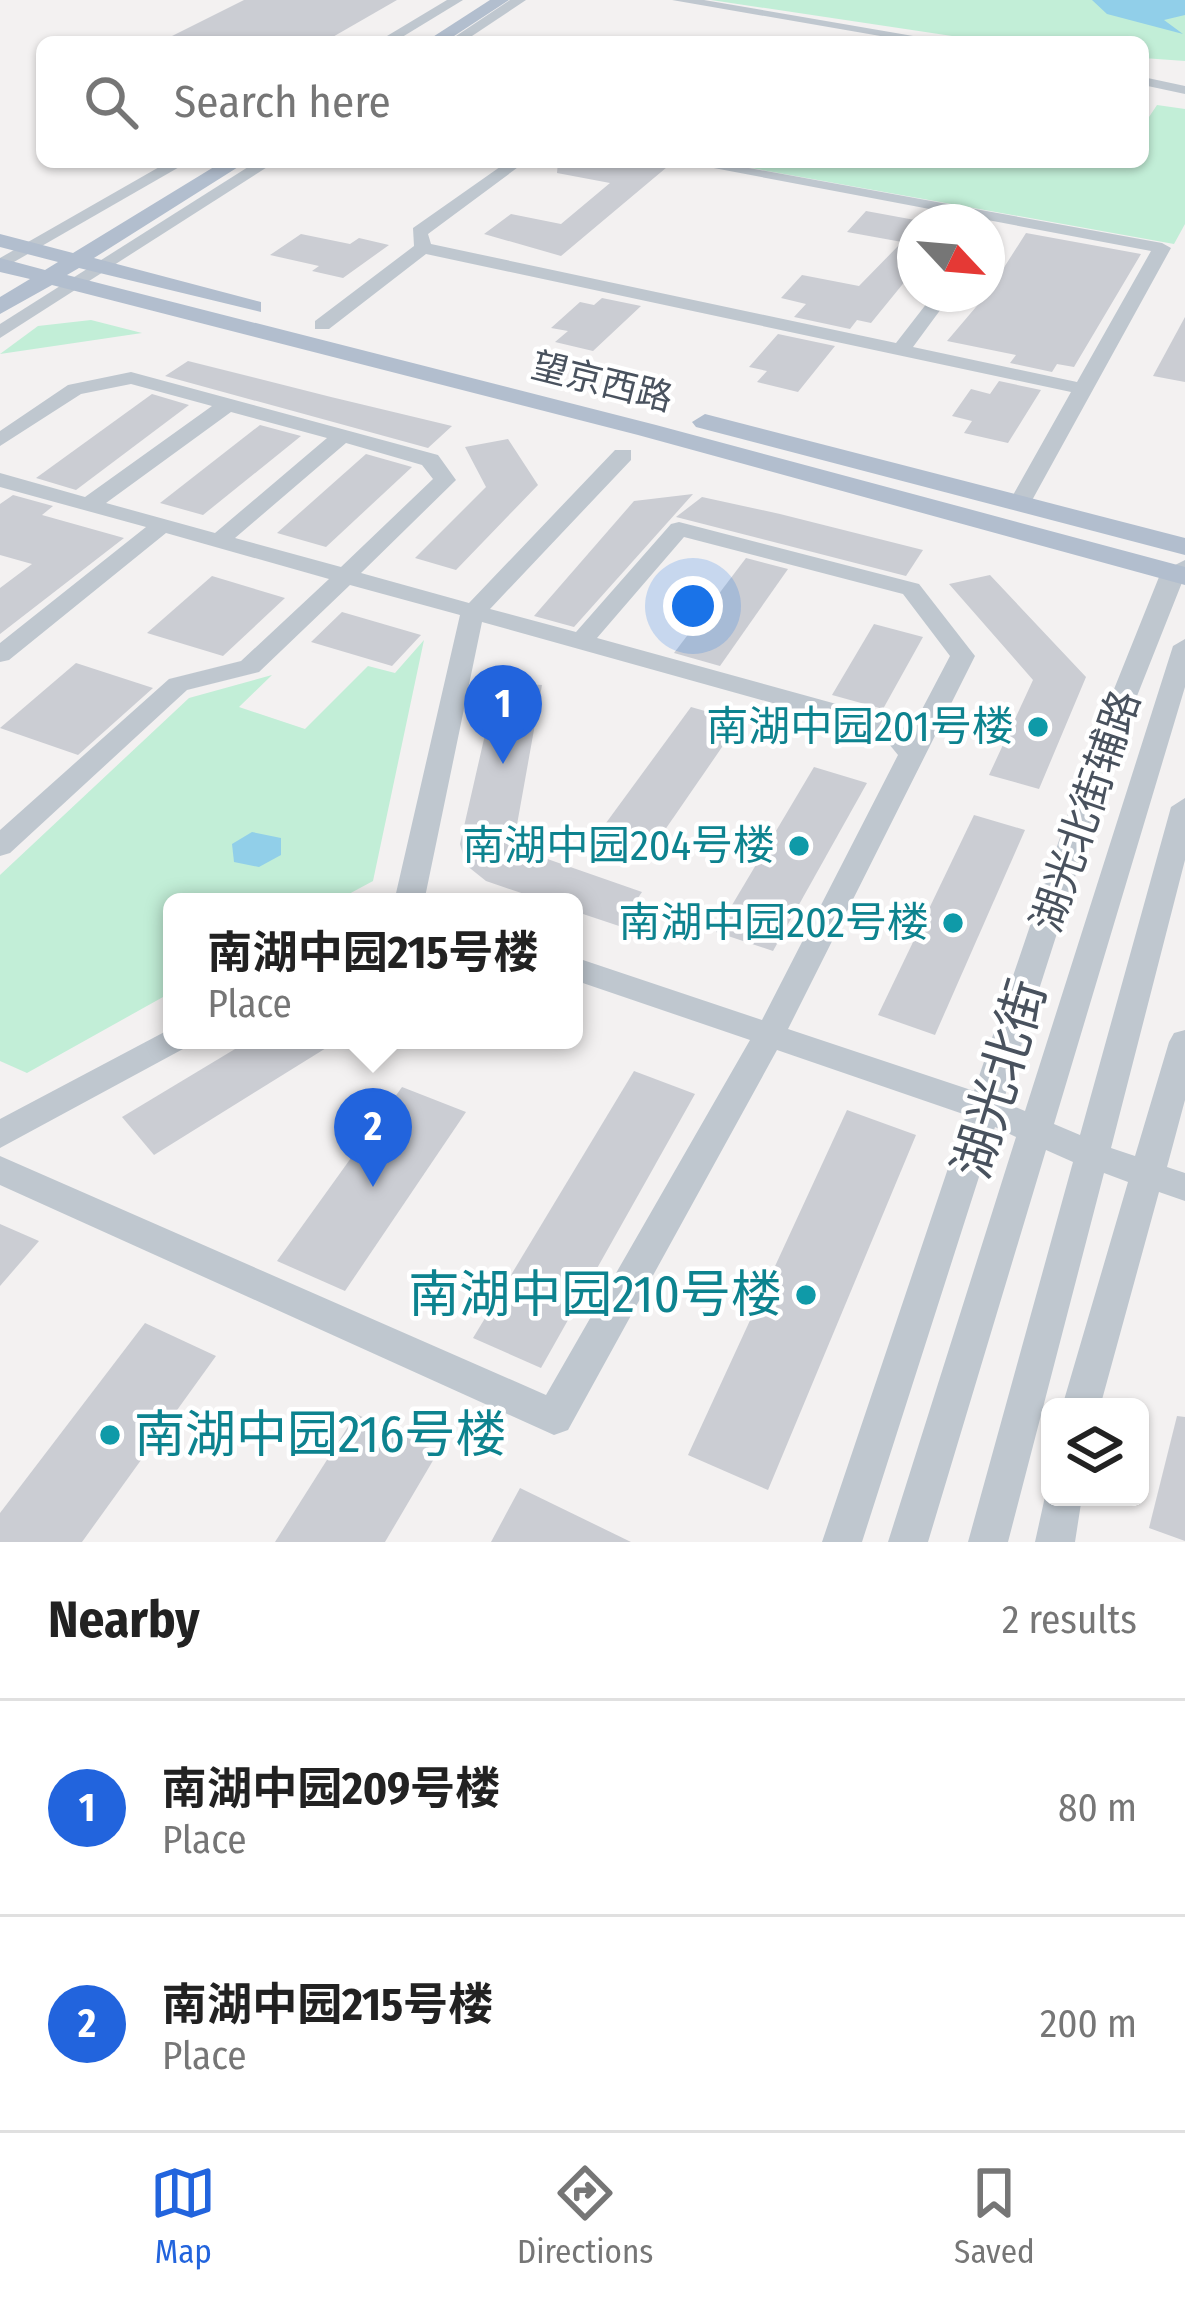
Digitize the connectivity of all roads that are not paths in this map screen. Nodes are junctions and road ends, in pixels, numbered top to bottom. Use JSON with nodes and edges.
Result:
{"nodes":[{"id":1,"x":456,"y":0,"type":"edge"},
{"id":2,"x":475,"y":0,"type":"edge"},
{"id":3,"x":501,"y":0,"type":"edge"},
{"id":4,"x":519,"y":0,"type":"edge"},
{"id":5,"x":679,"y":0,"type":"edge"},
{"id":6,"x":394,"y":36,"type":"edge"},
{"id":7,"x":419,"y":36,"type":"edge"},
{"id":8,"x":443,"y":36,"type":"edge"},
{"id":9,"x":463,"y":36,"type":"edge"},
{"id":10,"x":904,"y":36,"type":"edge"},
{"id":11,"x":1149,"y":82,"type":"edge"},
{"id":12,"x":1185,"y":90,"type":"edge"},
{"id":13,"x":172,"y":168,"type":"edge"},
{"id":14,"x":203,"y":168,"type":"edge"},
{"id":15,"x":224,"y":168,"type":"edge"},
{"id":16,"x":258,"y":168,"type":"edge"},
{"id":17,"x":509,"y":168,"type":"edge"},
{"id":18,"x":723,"y":168,"type":"edge"},
{"id":19,"x":918,"y":204,"type":"edge"},
{"id":20,"x":1005,"y":220,"type":"edge"},
{"id":21,"x":0,"y":240,"type":"edge"},
{"id":22,"x":423,"y":248,"type":"junction"},
{"id":23,"x":34,"y":266,"type":"edge"},
{"id":24,"x":103,"y":268,"type":"junction"},
{"id":25,"x":0,"y":287,"type":"edge"},
{"id":26,"x":0,"y":307,"type":"edge"},
{"id":27,"x":930,"y":312,"type":"edge"},
{"id":28,"x":322,"y":325,"type":"junction"},
{"id":29,"x":0,"y":332,"type":"edge"},
{"id":30,"x":901,"y":350,"type":"junction"},
{"id":31,"x":1083,"y":389,"type":"junction"},
{"id":32,"x":228,"y":404,"type":"junction"},
{"id":33,"x":342,"y":436,"type":"junction"},
{"id":34,"x":0,"y":440,"type":"edge"},
{"id":35,"x":623,"y":455,"type":"dead end"},
{"id":36,"x":0,"y":480,"type":"edge"},
{"id":37,"x":1018,"y":504,"type":"junction"},
{"id":38,"x":87,"y":506,"type":"junction"},
{"id":39,"x":159,"y":529,"type":"junction"},
{"id":40,"x":216,"y":543,"type":"junction"},
{"id":41,"x":1182,"y":566,"type":"edge"},
{"id":42,"x":344,"y":577,"type":"junction"},
{"id":43,"x":472,"y":614,"type":"junction"},
{"id":44,"x":580,"y":643,"type":"junction"},
{"id":45,"x":1185,"y":646,"type":"edge"},
{"id":46,"x":0,"y":655,"type":"edge"},
{"id":47,"x":912,"y":754,"type":"junction"},
{"id":48,"x":1185,"y":807,"type":"edge"},
{"id":49,"x":0,"y":846,"type":"edge"},
{"id":50,"x":411,"y":893,"type":"edge"},
{"id":51,"x":583,"y":971,"type":"edge"},
{"id":52,"x":769,"y":1035,"type":"junction"},
{"id":53,"x":1185,"y":1042,"type":"edge"},
{"id":54,"x":163,"y":1045,"type":"edge"},
{"id":55,"x":987,"y":1109,"type":"junction"},
{"id":56,"x":1036,"y":1134,"type":"junction"},
{"id":57,"x":0,"y":1135,"type":"edge"},
{"id":58,"x":1091,"y":1155,"type":"junction"},
{"id":59,"x":0,"y":1170,"type":"edge"},
{"id":60,"x":1149,"y":1175,"type":"junction"},
{"id":61,"x":1185,"y":1187,"type":"edge"},
{"id":62,"x":1084,"y":1398,"type":"edge"},
{"id":63,"x":1061,"y":1506,"type":"edge"},
{"id":64,"x":842,"y":1542,"type":"edge"},
{"id":65,"x":908,"y":1542,"type":"edge"},
{"id":66,"x":988,"y":1542,"type":"edge"},
{"id":67,"x":1055,"y":1542,"type":"edge"}],
"edges":[{"from":1,"to":6,"type":"street"},
{"from":2,"to":7,"type":"main road"},
{"from":3,"to":8,"type":"main road"},
{"from":4,"to":9,"type":"street"},
{"from":5,"to":10,"type":"street"},
{"from":11,"to":12,"type":"street"},
{"from":13,"to":23,"type":"street"},
{"from":14,"to":23,"type":"main road"},
{"from":15,"to":23,"type":"main road"},
{"from":16,"to":24,"type":"street"},
{"from":17,"to":22,"type":"street"},
{"from":18,"to":19,"type":"street"},
{"from":20,"to":31,"type":"street"},
{"from":21,"to":23,"type":"main road","name":"望京西路"},
{"from":22,"to":28,"type":"street"},
{"from":22,"to":30,"type":"street"},
{"from":23,"to":24,"type":"main road","name":"望京西路"},
{"from":23,"to":25,"type":"main road"},
{"from":23,"to":26,"type":"main road"},
{"from":23,"to":29,"type":"street"},
{"from":23,"to":41,"type":"main road","name":"望京西路"},
{"from":24,"to":28,"type":"main road","name":"望京西路"},
{"from":27,"to":30,"type":"street"},
{"from":28,"to":37,"type":"main road","name":"望京西路"},
{"from":30,"to":31,"type":"street"},
{"from":31,"to":37,"type":"street"},
{"from":32,"to":33,"type":"street"},
{"from":32,"to":34,"type":"street"},
{"from":32,"to":38,"type":"street"},
{"from":33,"to":40,"type":"street"},
{"from":33,"to":42,"type":"street"},
{"from":35,"to":43,"type":"street"},
{"from":36,"to":38,"type":"street"},
{"from":37,"to":41,"type":"main road","name":"望京西路"},
{"from":38,"to":39,"type":"street"},
{"from":39,"to":40,"type":"street"},
{"from":39,"to":46,"type":"street"},
{"from":40,"to":42,"type":"street"},
{"from":41,"to":55,"type":"street","name":"湖光北街辅路"},
{"from":42,"to":43,"type":"street"},
{"from":42,"to":49,"type":"street"},
{"from":43,"to":44,"type":"street"},
{"from":43,"to":50,"type":"street"},
{"from":44,"to":47,"type":"street"},
{"from":44,"to":47,"type":"street"},
{"from":45,"to":56,"type":"street","name":"湖光北街"},
{"from":47,"to":52,"type":"street"},
{"from":48,"to":58,"type":"street"},
{"from":51,"to":52,"type":"street"},
{"from":52,"to":55,"type":"street"},
{"from":52,"to":59,"type":"street"},
{"from":53,"to":60,"type":"street"},
{"from":54,"to":57,"type":"street"},
{"from":55,"to":56,"type":"street"},
{"from":55,"to":64,"type":"street","name":"湖光北街辅路"},
{"from":56,"to":58,"type":"street"},
{"from":56,"to":65,"type":"street","name":"湖光北街"},
{"from":58,"to":60,"type":"street"},
{"from":58,"to":66,"type":"street"},
{"from":60,"to":61,"type":"street"},
{"from":60,"to":62,"type":"street"},
{"from":63,"to":67,"type":"street"}]}
